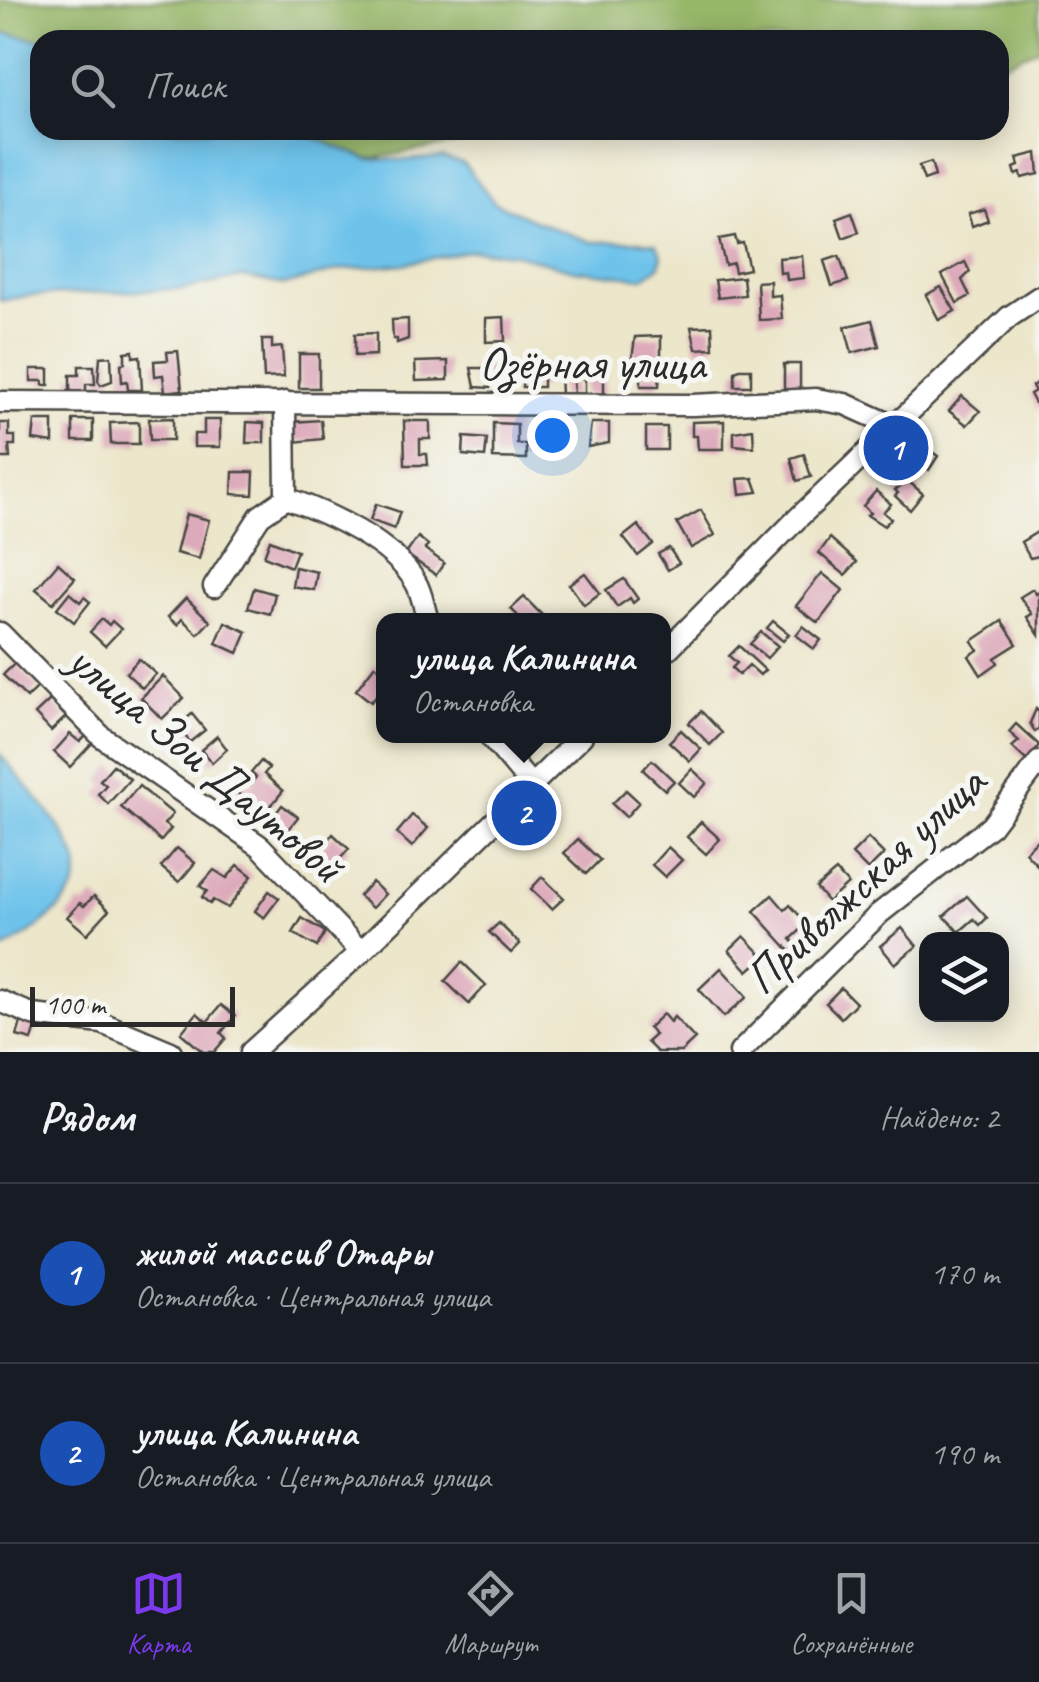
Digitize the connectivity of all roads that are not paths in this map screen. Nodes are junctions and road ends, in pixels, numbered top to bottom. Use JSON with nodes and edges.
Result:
{"nodes":[{"id":1,"x":1039,"y":297,"type":"edge"},
{"id":2,"x":0,"y":402,"type":"edge"},
{"id":3,"x":285,"y":402,"type":"junction"},
{"id":4,"x":894,"y":426,"type":"junction"},
{"id":5,"x":286,"y":498,"type":"junction"},
{"id":6,"x":214,"y":587,"type":"dead end"},
{"id":7,"x":426,"y":613,"type":"edge"},
{"id":8,"x":0,"y":633,"type":"edge"},
{"id":9,"x":671,"y":646,"type":"edge"},
{"id":10,"x":496,"y":743,"type":"edge"},
{"id":11,"x":575,"y":743,"type":"edge"},
{"id":12,"x":1039,"y":762,"type":"edge"},
{"id":13,"x":532,"y":786,"type":"junction"},
{"id":14,"x":361,"y":952,"type":"junction"},
{"id":15,"x":0,"y":1002,"type":"edge"},
{"id":16,"x":171,"y":1052,"type":"edge"},
{"id":17,"x":251,"y":1052,"type":"edge"},
{"id":18,"x":740,"y":1052,"type":"edge"}],
"edges":[{"from":1,"to":4,"type":"street"},
{"from":2,"to":3,"type":"street","name":"Озёрная улица"},
{"from":3,"to":4,"type":"street","name":"Озёрная улица"},
{"from":3,"to":5,"type":"street"},
{"from":4,"to":9,"type":"street"},
{"from":5,"to":6,"type":"street"},
{"from":5,"to":7,"type":"street"},
{"from":8,"to":14,"type":"street","name":"улица Зои Даутовой"},
{"from":10,"to":13,"type":"street"},
{"from":11,"to":13,"type":"street"},
{"from":12,"to":18,"type":"street","name":"Приволжская улица"},
{"from":13,"to":14,"type":"street"},
{"from":14,"to":17,"type":"street"},
{"from":15,"to":16,"type":"street"}]}
